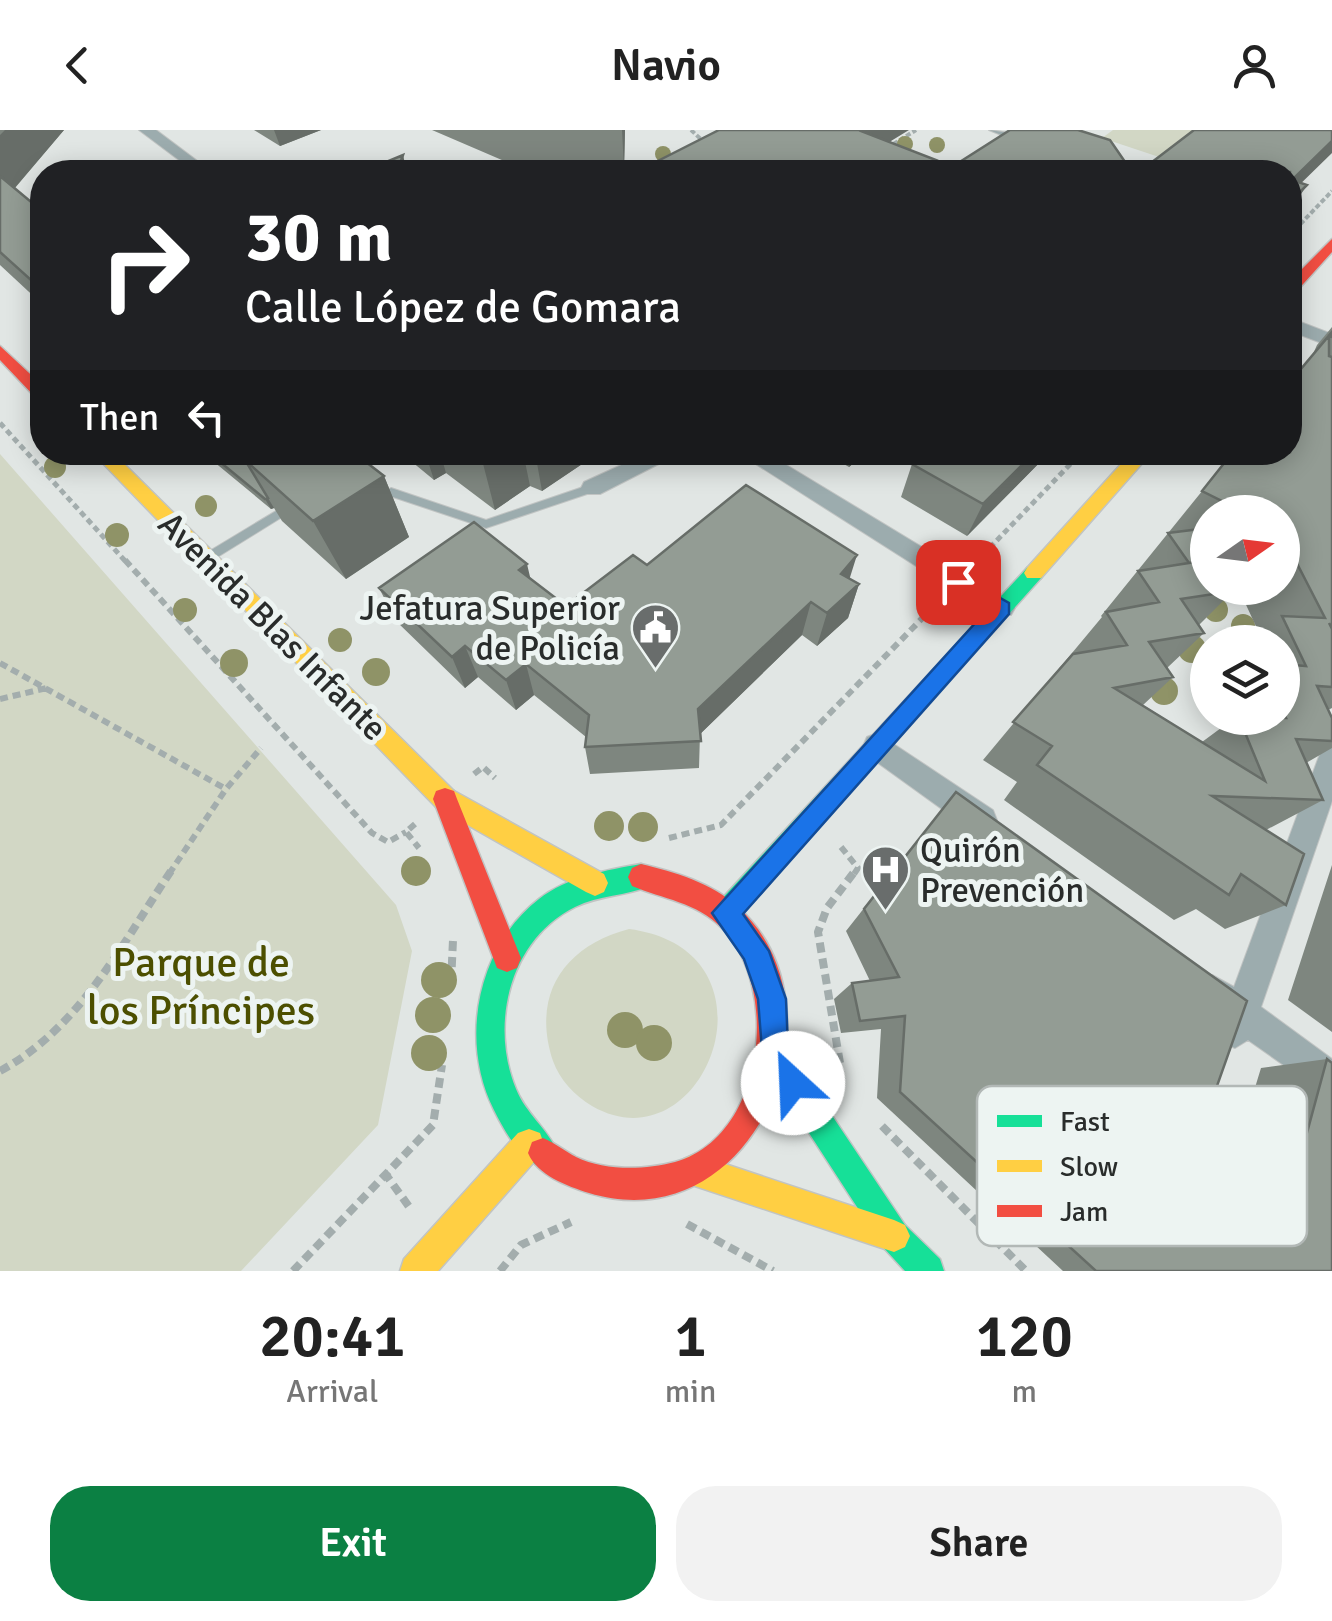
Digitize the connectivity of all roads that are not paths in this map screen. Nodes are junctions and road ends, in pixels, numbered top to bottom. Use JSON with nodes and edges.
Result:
{"nodes":[{"id":1,"x":146,"y":130,"type":"edge"},
{"id":2,"x":996,"y":130,"type":"edge"},
{"id":3,"x":1042,"y":130,"type":"edge"},
{"id":4,"x":187,"y":160,"type":"edge"},
{"id":5,"x":1332,"y":243,"type":"edge"},
{"id":6,"x":1302,"y":277,"type":"edge"},
{"id":7,"x":1302,"y":329,"type":"edge"},
{"id":8,"x":1332,"y":341,"type":"edge"},
{"id":9,"x":0,"y":351,"type":"edge"},
{"id":10,"x":30,"y":382,"type":"edge"},
{"id":11,"x":114,"y":465,"type":"edge"},
{"id":12,"x":642,"y":465,"type":"edge"},
{"id":13,"x":769,"y":465,"type":"edge"},
{"id":14,"x":1131,"y":465,"type":"edge"},
{"id":15,"x":592,"y":488,"type":"joint"},
{"id":16,"x":390,"y":492,"type":"dead end"},
{"id":17,"x":300,"y":500,"type":"edge"},
{"id":18,"x":206,"y":559,"type":"junction"},
{"id":19,"x":1002,"y":608,"type":"junction"},
{"id":20,"x":877,"y":746,"type":"junction"},
{"id":21,"x":1332,"y":759,"type":"edge"},
{"id":22,"x":445,"y":799,"type":"junction"},
{"id":23,"x":1006,"y":839,"type":"edge"},
{"id":24,"x":596,"y":883,"type":"junction"},
{"id":25,"x":726,"y":913,"type":"junction"},
{"id":26,"x":507,"y":958,"type":"junction"},
{"id":27,"x":1179,"y":967,"type":"edge"},
{"id":28,"x":1242,"y":1014,"type":"junction"},
{"id":29,"x":773,"y":1052,"type":"junction"},
{"id":30,"x":1220,"y":1065,"type":"edge"},
{"id":31,"x":1332,"y":1080,"type":"edge"},
{"id":32,"x":529,"y":1144,"type":"junction"},
{"id":33,"x":696,"y":1170,"type":"junction"},
{"id":34,"x":894,"y":1236,"type":"junction"},
{"id":35,"x":416,"y":1271,"type":"edge"},
{"id":36,"x":928,"y":1271,"type":"edge"}],
"edges":[{"from":1,"to":4,"type":"street"},
{"from":2,"to":3,"type":"street"},
{"from":5,"to":6,"type":"main road"},
{"from":7,"to":8,"type":"street"},
{"from":9,"to":10,"type":"main road"},
{"from":11,"to":18,"type":"main road","name":"Avenida Blas Infante"},
{"from":12,"to":15,"type":"street"},
{"from":13,"to":19,"type":"street"},
{"from":14,"to":19,"type":"main road"},
{"from":15,"to":16,"type":"lane"},
{"from":17,"to":18,"type":"lane"},
{"from":18,"to":22,"type":"main road","name":"Avenida Blas Infante"},
{"from":19,"to":20,"type":"main road"},
{"from":20,"to":23,"type":"street"},
{"from":20,"to":25,"type":"main road"},
{"from":21,"to":28,"type":"street"},
{"from":22,"to":24,"type":"main road","name":"Avenida Blas Infante"},
{"from":22,"to":26,"type":"main road","name":"Avenida Blas Infante"},
{"from":24,"to":25,"type":"main road"},
{"from":24,"to":26,"type":"main road"},
{"from":25,"to":29,"type":"main road"},
{"from":26,"to":32,"type":"main road"},
{"from":27,"to":28,"type":"street"},
{"from":28,"to":30,"type":"street"},
{"from":28,"to":31,"type":"street"},
{"from":29,"to":33,"type":"main road"},
{"from":29,"to":34,"type":"main road"},
{"from":32,"to":33,"type":"main road"},
{"from":32,"to":35,"type":"main road"},
{"from":33,"to":34,"type":"main road"},
{"from":34,"to":36,"type":"main road"}]}
